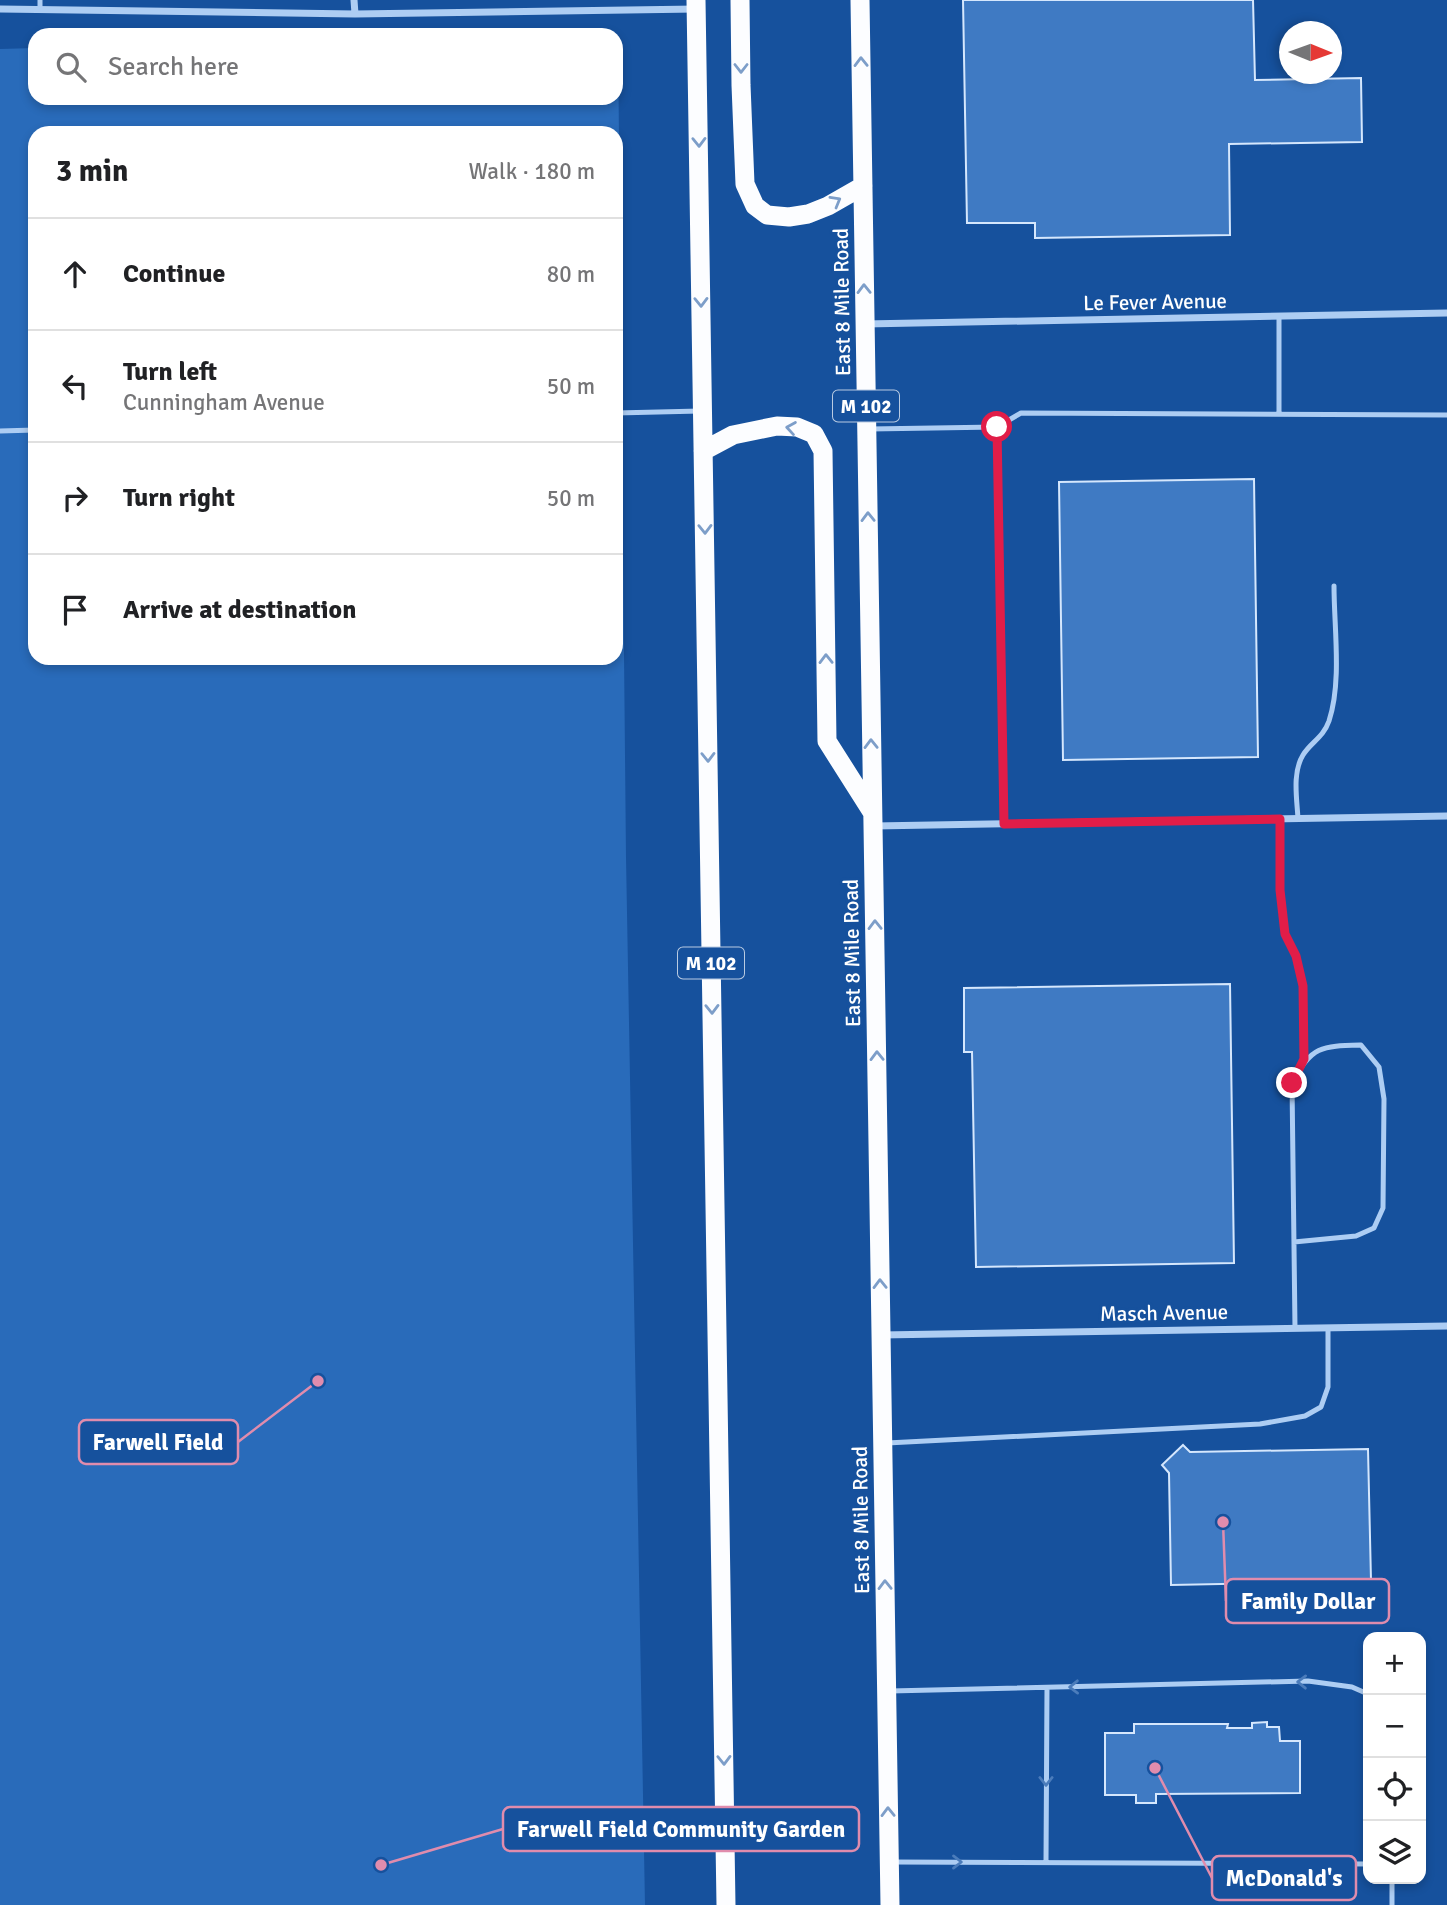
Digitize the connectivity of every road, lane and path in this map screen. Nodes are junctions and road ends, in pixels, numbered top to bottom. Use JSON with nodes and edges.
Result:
{"nodes":[{"id":1,"x":40,"y":0,"type":"edge"},
{"id":2,"x":354,"y":0,"type":"edge"},
{"id":3,"x":740,"y":0,"type":"edge"},
{"id":4,"x":860,"y":0,"type":"edge"},
{"id":5,"x":696,"y":5,"type":"edge"},
{"id":6,"x":0,"y":9,"type":"edge"},
{"id":7,"x":40,"y":9,"type":"junction"},
{"id":8,"x":355,"y":14,"type":"junction"},
{"id":9,"x":863,"y":186,"type":"junction"},
{"id":10,"x":1447,"y":313,"type":"edge"},
{"id":11,"x":1279,"y":317,"type":"junction"},
{"id":12,"x":864,"y":324,"type":"junction"},
{"id":13,"x":703,"y":411,"type":"junction"},
{"id":14,"x":623,"y":413,"type":"edge"},
{"id":15,"x":1279,"y":414,"type":"junction"},
{"id":16,"x":1447,"y":415,"type":"edge"},
{"id":17,"x":997,"y":427,"type":"junction"},
{"id":18,"x":867,"y":429,"type":"junction"},
{"id":19,"x":28,"y":430,"type":"edge"},
{"id":20,"x":0,"y":431,"type":"edge"},
{"id":21,"x":704,"y":451,"type":"junction"},
{"id":22,"x":1334,"y":586,"type":"dead end"},
{"id":23,"x":1447,"y":816,"type":"edge"},
{"id":24,"x":873,"y":819,"type":"junction"},
{"id":25,"x":1280,"y":819,"type":"junction"},
{"id":26,"x":1298,"y":819,"type":"junction"},
{"id":27,"x":1004,"y":824,"type":"junction"},
{"id":28,"x":1304,"y":1059,"type":"junction"},
{"id":29,"x":1294,"y":1242,"type":"junction"},
{"id":30,"x":1447,"y":1326,"type":"edge"},
{"id":31,"x":1295,"y":1328,"type":"junction"},
{"id":32,"x":1328,"y":1328,"type":"junction"},
{"id":33,"x":881,"y":1335,"type":"junction"},
{"id":34,"x":883,"y":1443,"type":"junction"},
{"id":35,"x":1047,"y":1688,"type":"junction"},
{"id":36,"x":886,"y":1691,"type":"junction"},
{"id":37,"x":1363,"y":1692,"type":"edge"},
{"id":38,"x":889,"y":1862,"type":"junction"},
{"id":39,"x":1046,"y":1863,"type":"junction"},
{"id":40,"x":1363,"y":1864,"type":"edge"},
{"id":41,"x":1392,"y":1884,"type":"edge"},
{"id":42,"x":726,"y":1905,"type":"edge"},
{"id":43,"x":890,"y":1905,"type":"edge"},
{"id":44,"x":1392,"y":1905,"type":"edge"}],
"edges":[{"from":1,"to":7,"type":"lane"},
{"from":2,"to":8,"type":"street"},
{"from":3,"to":9,"type":"highway","one_way":true},
{"from":9,"to":4,"type":"highway","name":"East 8 Mile Road","number":"M 102","one_way":true},
{"from":5,"to":8,"type":"street"},
{"from":5,"to":13,"type":"highway","number":"M 102","one_way":true},
{"from":6,"to":7,"type":"street"},
{"from":7,"to":8,"type":"street"},
{"from":12,"to":9,"type":"highway","name":"East 8 Mile Road","number":"M 102","one_way":true},
{"from":10,"to":11,"type":"street","name":"Le Fever Avenue"},
{"from":11,"to":12,"type":"street","name":"Le Fever Avenue"},
{"from":11,"to":15,"type":"lane"},
{"from":12,"to":18,"type":"highway","name":"East 8 Mile Road","number":"M 102"},
{"from":13,"to":14,"type":"lane"},
{"from":13,"to":21,"type":"highway","number":"M 102"},
{"from":15,"to":16,"type":"lane"},
{"from":15,"to":17,"type":"lane"},
{"from":17,"to":18,"type":"lane"},
{"from":17,"to":27,"type":"lane"},
{"from":24,"to":18,"type":"highway","name":"East 8 Mile Road","number":"M 102","one_way":true},
{"from":19,"to":20,"type":"lane"},
{"from":24,"to":21,"type":"highway","one_way":true},
{"from":21,"to":42,"type":"highway","number":"M 102","one_way":true},
{"from":22,"to":26,"type":"lane"},
{"from":23,"to":26,"type":"street"},
{"from":24,"to":27,"type":"street"},
{"from":33,"to":24,"type":"highway","name":"East 8 Mile Road","number":"M 102","one_way":true},
{"from":25,"to":26,"type":"street"},
{"from":25,"to":27,"type":"street"},
{"from":25,"to":28,"type":"lane"},
{"from":28,"to":29,"type":"lane"},
{"from":28,"to":29,"type":"lane"},
{"from":29,"to":31,"type":"lane"},
{"from":30,"to":32,"type":"street","name":"Masch Avenue"},
{"from":31,"to":32,"type":"street","name":"Masch Avenue"},
{"from":31,"to":33,"type":"street","name":"Masch Avenue"},
{"from":32,"to":34,"type":"lane"},
{"from":33,"to":34,"type":"highway","name":"East 8 Mile Road","number":"M 102"},
{"from":36,"to":34,"type":"highway","name":"East 8 Mile Road","number":"M 102","one_way":true},
{"from":35,"to":36,"type":"lane"},
{"from":37,"to":35,"type":"lane","one_way":true},
{"from":35,"to":39,"type":"lane","one_way":true},
{"from":38,"to":36,"type":"highway","name":"East 8 Mile Road","number":"M 102","one_way":true},
{"from":38,"to":39,"type":"lane","one_way":true},
{"from":38,"to":43,"type":"highway","name":"East 8 Mile Road","number":"M 102"},
{"from":39,"to":40,"type":"lane"},
{"from":41,"to":44,"type":"lane"}]}
